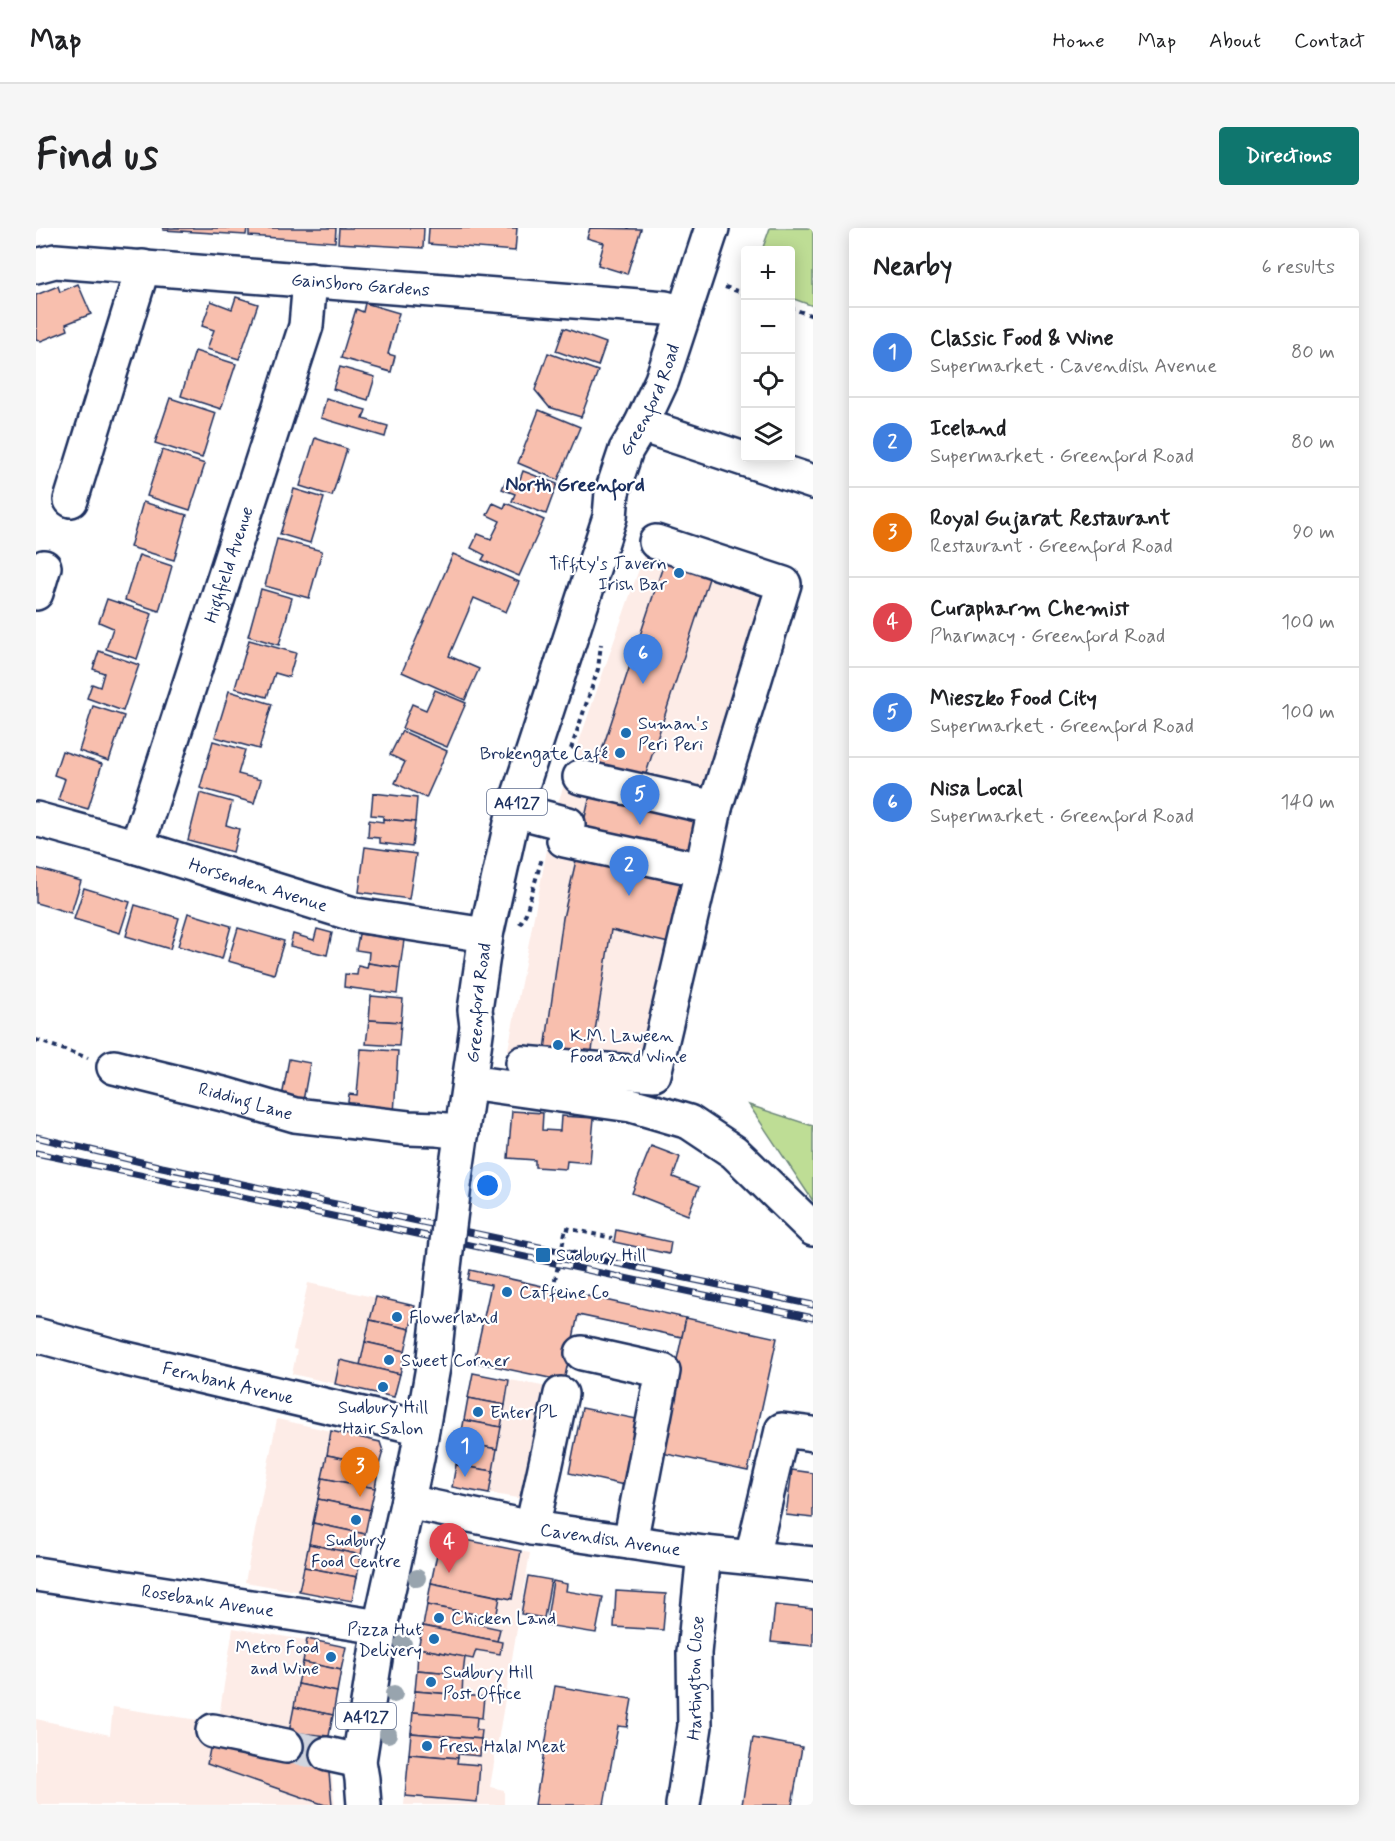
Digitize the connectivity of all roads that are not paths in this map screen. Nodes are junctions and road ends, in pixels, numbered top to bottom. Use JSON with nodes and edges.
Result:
{"nodes":[{"id":1,"x":712,"y":228,"type":"edge"},
{"id":2,"x":36,"y":266,"type":"edge"},
{"id":3,"x":143,"y":267,"type":"junction"},
{"id":4,"x":310,"y":280,"type":"junction"},
{"id":5,"x":684,"y":313,"type":"junction"},
{"id":6,"x":641,"y":425,"type":"junction"},
{"id":7,"x":813,"y":482,"type":"edge"},
{"id":8,"x":71,"y":500,"type":"dead end"},
{"id":9,"x":656,"y":542,"type":"dead end"},
{"id":10,"x":575,"y":765,"type":"road end"},
{"id":11,"x":715,"y":808,"type":"junction"},
{"id":12,"x":514,"y":810,"type":"junction"},
{"id":13,"x":36,"y":819,"type":"edge"},
{"id":14,"x":136,"y":847,"type":"junction"},
{"id":15,"x":702,"y":870,"type":"junction"},
{"id":16,"x":501,"y":934,"type":"junction"},
{"id":17,"x":523,"y":1063,"type":"dead end"},
{"id":18,"x":114,"y":1067,"type":"road end"},
{"id":19,"x":469,"y":1082,"type":"junction"},
{"id":20,"x":462,"y":1132,"type":"junction"},
{"id":21,"x":813,"y":1229,"type":"edge"},
{"id":22,"x":36,"y":1335,"type":"edge"},
{"id":23,"x":582,"y":1353,"type":"dead end"},
{"id":24,"x":561,"y":1394,"type":"dead end"},
{"id":25,"x":422,"y":1428,"type":"junction"},
{"id":26,"x":813,"y":1434,"type":"edge"},
{"id":27,"x":408,"y":1502,"type":"junction"},
{"id":28,"x":532,"y":1528,"type":"junction"},
{"id":29,"x":630,"y":1542,"type":"junction"},
{"id":30,"x":705,"y":1553,"type":"junction"},
{"id":31,"x":752,"y":1557,"type":"junction"},
{"id":32,"x":813,"y":1564,"type":"edge"},
{"id":33,"x":36,"y":1574,"type":"edge"},
{"id":34,"x":380,"y":1627,"type":"junction"},
{"id":35,"x":213,"y":1731,"type":"dead end"},
{"id":36,"x":286,"y":1746,"type":"tunnel mouth"},
{"id":37,"x":327,"y":1754,"type":"tunnel mouth"},
{"id":38,"x":359,"y":1761,"type":"junction"},
{"id":39,"x":364,"y":1805,"type":"edge"},
{"id":40,"x":683,"y":1805,"type":"edge"}],
"edges":[{"from":1,"to":5,"type":"street","name":"Greenford Road","number":"A4127"},
{"from":2,"to":3,"type":"street","name":"Gainsboro Gardens"},
{"from":3,"to":4,"type":"street","name":"Gainsboro Gardens"},
{"from":3,"to":8,"type":"street"},
{"from":4,"to":5,"type":"street","name":"Gainsboro Gardens"},
{"from":4,"to":14,"type":"street","name":"Highfield Avenue"},
{"from":5,"to":6,"type":"street","name":"Greenford Road","number":"A4127"},
{"from":6,"to":7,"type":"street"},
{"from":6,"to":12,"type":"street","name":"Greenford Road","number":"A4127"},
{"from":9,"to":11,"type":"street"},
{"from":10,"to":11,"type":"street"},
{"from":11,"to":15,"type":"street"},
{"from":12,"to":15,"type":"street"},
{"from":12,"to":16,"type":"street","name":"Greenford Road","number":"A4127"},
{"from":13,"to":14,"type":"street","name":"Horsenden Avenue"},
{"from":14,"to":16,"type":"street","name":"Horsenden Avenue"},
{"from":15,"to":17,"type":"street"},
{"from":16,"to":19,"type":"street","name":"Greenford Road","number":"A4127"},
{"from":18,"to":20,"type":"street","name":"Ridding Lane"},
{"from":19,"to":20,"type":"street","name":"Greenford Road","number":"A4127"},
{"from":19,"to":21,"type":"street"},
{"from":20,"to":25,"type":"street","name":"Greenford Road","number":"A4127","bridge":true},
{"from":22,"to":25,"type":"street","name":"Fernbank Avenue"},
{"from":23,"to":29,"type":"street"},
{"from":24,"to":28,"type":"street"},
{"from":25,"to":27,"type":"street","name":"Greenford Road","number":"A4127"},
{"from":26,"to":31,"type":"street"},
{"from":27,"to":28,"type":"street","name":"Cavendish Avenue"},
{"from":27,"to":34,"type":"street","name":"Greenford Road","number":"A4127"},
{"from":28,"to":29,"type":"street","name":"Cavendish Avenue"},
{"from":29,"to":30,"type":"street","name":"Cavendish Avenue"},
{"from":30,"to":31,"type":"street","name":"Cavendish Avenue"},
{"from":30,"to":40,"type":"street","name":"Hartington Close"},
{"from":31,"to":32,"type":"street","name":"Cavendish Avenue"},
{"from":33,"to":34,"type":"street","name":"Rosebank Avenue"},
{"from":34,"to":38,"type":"street","name":"Greenford Road","number":"A4127"},
{"from":35,"to":36,"type":"street"},
{"from":37,"to":38,"type":"street"},
{"from":38,"to":39,"type":"street","name":"Greenford Road","number":"A4127"}]}
